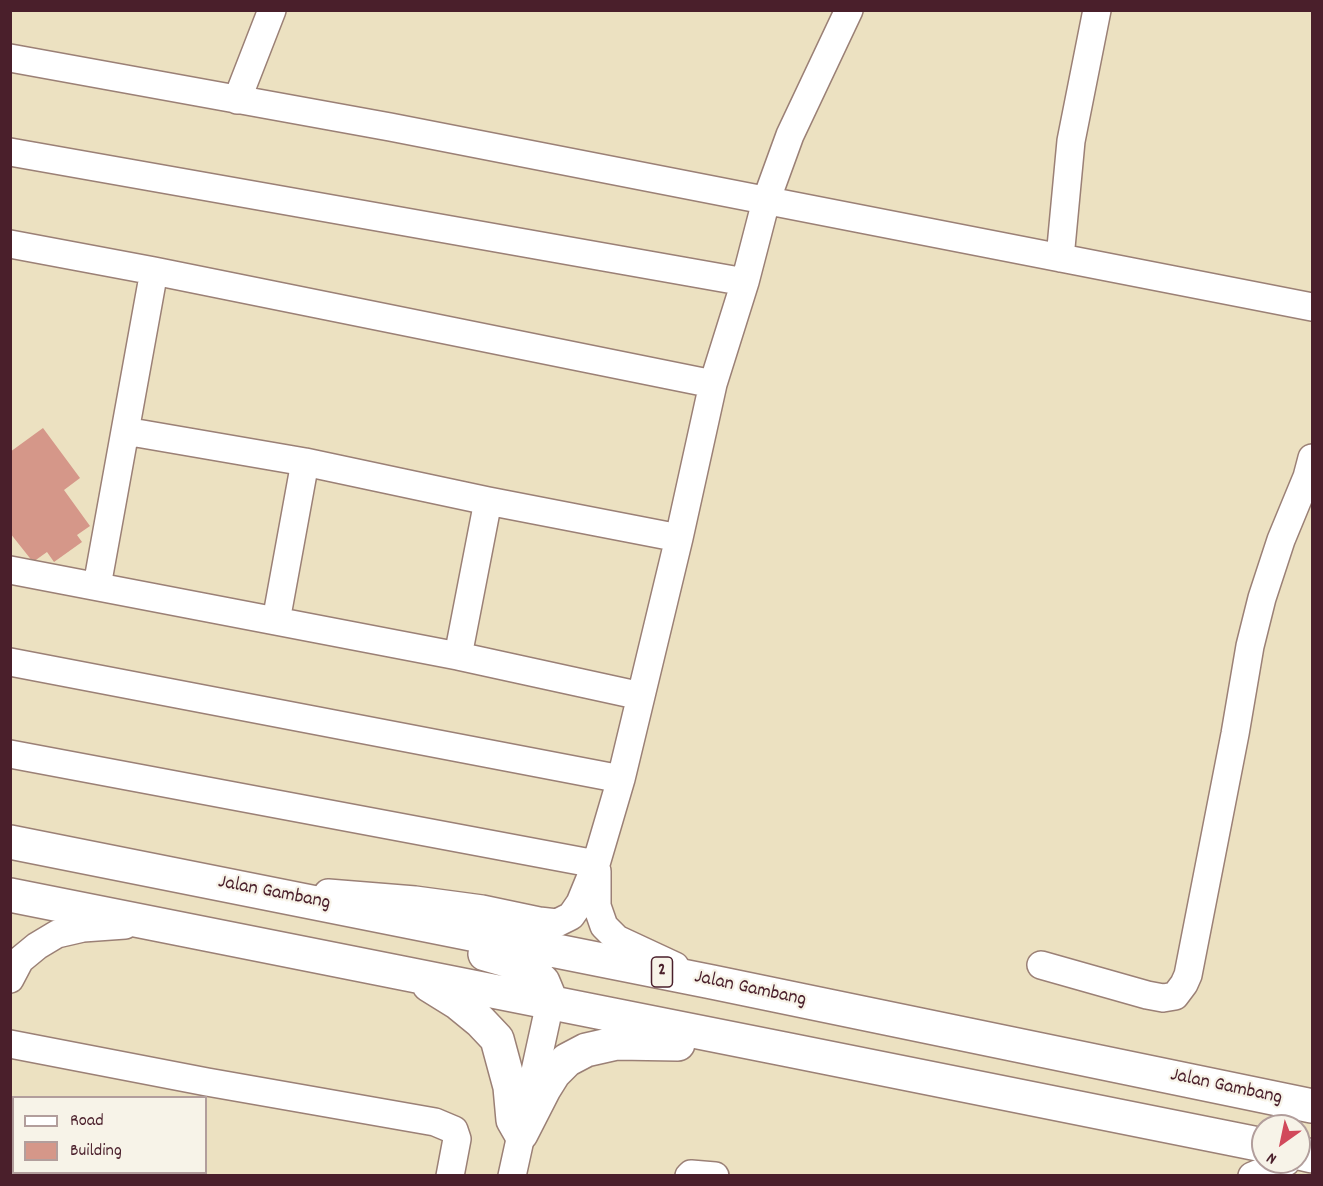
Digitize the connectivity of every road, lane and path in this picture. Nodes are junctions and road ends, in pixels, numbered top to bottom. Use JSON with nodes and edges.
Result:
{"nodes":[{"id":1,"x":272,"y":10,"type":"edge"},
{"id":2,"x":849,"y":10,"type":"edge"},
{"id":3,"x":1097,"y":10,"type":"edge"},
{"id":4,"x":10,"y":58,"type":"edge"},
{"id":5,"x":237,"y":100,"type":"junction"},
{"id":6,"x":10,"y":152,"type":"edge"},
{"id":7,"x":766,"y":201,"type":"junction"},
{"id":8,"x":10,"y":244,"type":"edge"},
{"id":9,"x":1060,"y":258,"type":"junction"},
{"id":10,"x":154,"y":271,"type":"junction"},
{"id":11,"x":745,"y":282,"type":"junction"},
{"id":12,"x":1312,"y":307,"type":"edge"},
{"id":13,"x":713,"y":384,"type":"junction"},
{"id":14,"x":125,"y":431,"type":"junction"},
{"id":15,"x":1312,"y":458,"type":"edge"},
{"id":16,"x":305,"y":462,"type":"junction"},
{"id":17,"x":488,"y":501,"type":"junction"},
{"id":18,"x":679,"y":538,"type":"junction"},
{"id":19,"x":10,"y":570,"type":"edge"},
{"id":20,"x":97,"y":586,"type":"junction"},
{"id":21,"x":276,"y":621,"type":"junction"},
{"id":22,"x":458,"y":656,"type":"junction"},
{"id":23,"x":10,"y":662,"type":"edge"},
{"id":24,"x":641,"y":696,"type":"junction"},
{"id":25,"x":10,"y":754,"type":"edge"},
{"id":26,"x":621,"y":779,"type":"junction"},
{"id":27,"x":10,"y":842,"type":"edge"},
{"id":28,"x":596,"y":864,"type":"junction"},
{"id":29,"x":234,"y":886,"type":"junction"},
{"id":30,"x":10,"y":895,"type":"edge"},
{"id":31,"x":153,"y":923,"type":"junction"},
{"id":32,"x":1041,"y":965,"type":"dead end"},
{"id":33,"x":412,"y":975,"type":"junction"},
{"id":34,"x":10,"y":979,"type":"edge"},
{"id":35,"x":712,"y":982,"type":"junction"},
{"id":36,"x":550,"y":1003,"type":"junction"},
{"id":37,"x":10,"y":1044,"type":"edge"},
{"id":38,"x":789,"y":1050,"type":"junction"},
{"id":39,"x":205,"y":1090,"type":"edge"},
{"id":40,"x":1312,"y":1106,"type":"edge"},
{"id":41,"x":521,"y":1134,"type":"junction"},
{"id":42,"x":1251,"y":1143,"type":"edge"},
{"id":43,"x":450,"y":1176,"type":"edge"},
{"id":44,"x":512,"y":1176,"type":"edge"},
{"id":45,"x":689,"y":1176,"type":"edge"},
{"id":46,"x":715,"y":1176,"type":"edge"}],
"edges":[{"from":1,"to":5,"type":"street"},
{"from":2,"to":7,"type":"street"},
{"from":3,"to":9,"type":"street"},
{"from":4,"to":5,"type":"street"},
{"from":5,"to":7,"type":"street"},
{"from":6,"to":11,"type":"street"},
{"from":7,"to":9,"type":"street"},
{"from":7,"to":11,"type":"street"},
{"from":8,"to":10,"type":"street"},
{"from":9,"to":12,"type":"street"},
{"from":10,"to":13,"type":"street"},
{"from":10,"to":14,"type":"street"},
{"from":11,"to":13,"type":"street"},
{"from":13,"to":18,"type":"street"},
{"from":14,"to":16,"type":"street"},
{"from":14,"to":20,"type":"street"},
{"from":15,"to":32,"type":"street"},
{"from":16,"to":17,"type":"street"},
{"from":16,"to":21,"type":"street"},
{"from":17,"to":18,"type":"street"},
{"from":17,"to":22,"type":"street"},
{"from":18,"to":24,"type":"street"},
{"from":19,"to":20,"type":"street"},
{"from":20,"to":21,"type":"street"},
{"from":21,"to":22,"type":"street"},
{"from":22,"to":24,"type":"street"},
{"from":23,"to":26,"type":"street"},
{"from":24,"to":26,"type":"street"},
{"from":25,"to":28,"type":"street"},
{"from":26,"to":28,"type":"street"},
{"from":27,"to":29,"type":"highway","name":"Jalan Gambang","number":"2"},
{"from":28,"to":29,"type":"street"},
{"from":28,"to":35,"type":"street"},
{"from":29,"to":35,"type":"highway","name":"Jalan Gambang","number":"2"},
{"from":29,"to":36,"type":"highway"},
{"from":30,"to":31,"type":"highway"},
{"from":31,"to":33,"type":"highway"},
{"from":31,"to":34,"type":"street"},
{"from":33,"to":36,"type":"highway"},
{"from":33,"to":41,"type":"highway"},
{"from":35,"to":40,"type":"highway","name":"Jalan Gambang","number":"2"},
{"from":36,"to":38,"type":"highway"},
{"from":36,"to":41,"type":"street"},
{"from":37,"to":39,"type":"street"},
{"from":38,"to":41,"type":"highway"},
{"from":38,"to":42,"type":"highway"},
{"from":39,"to":43,"type":"street"},
{"from":41,"to":44,"type":"street"},
{"from":45,"to":46,"type":"street"}]}
